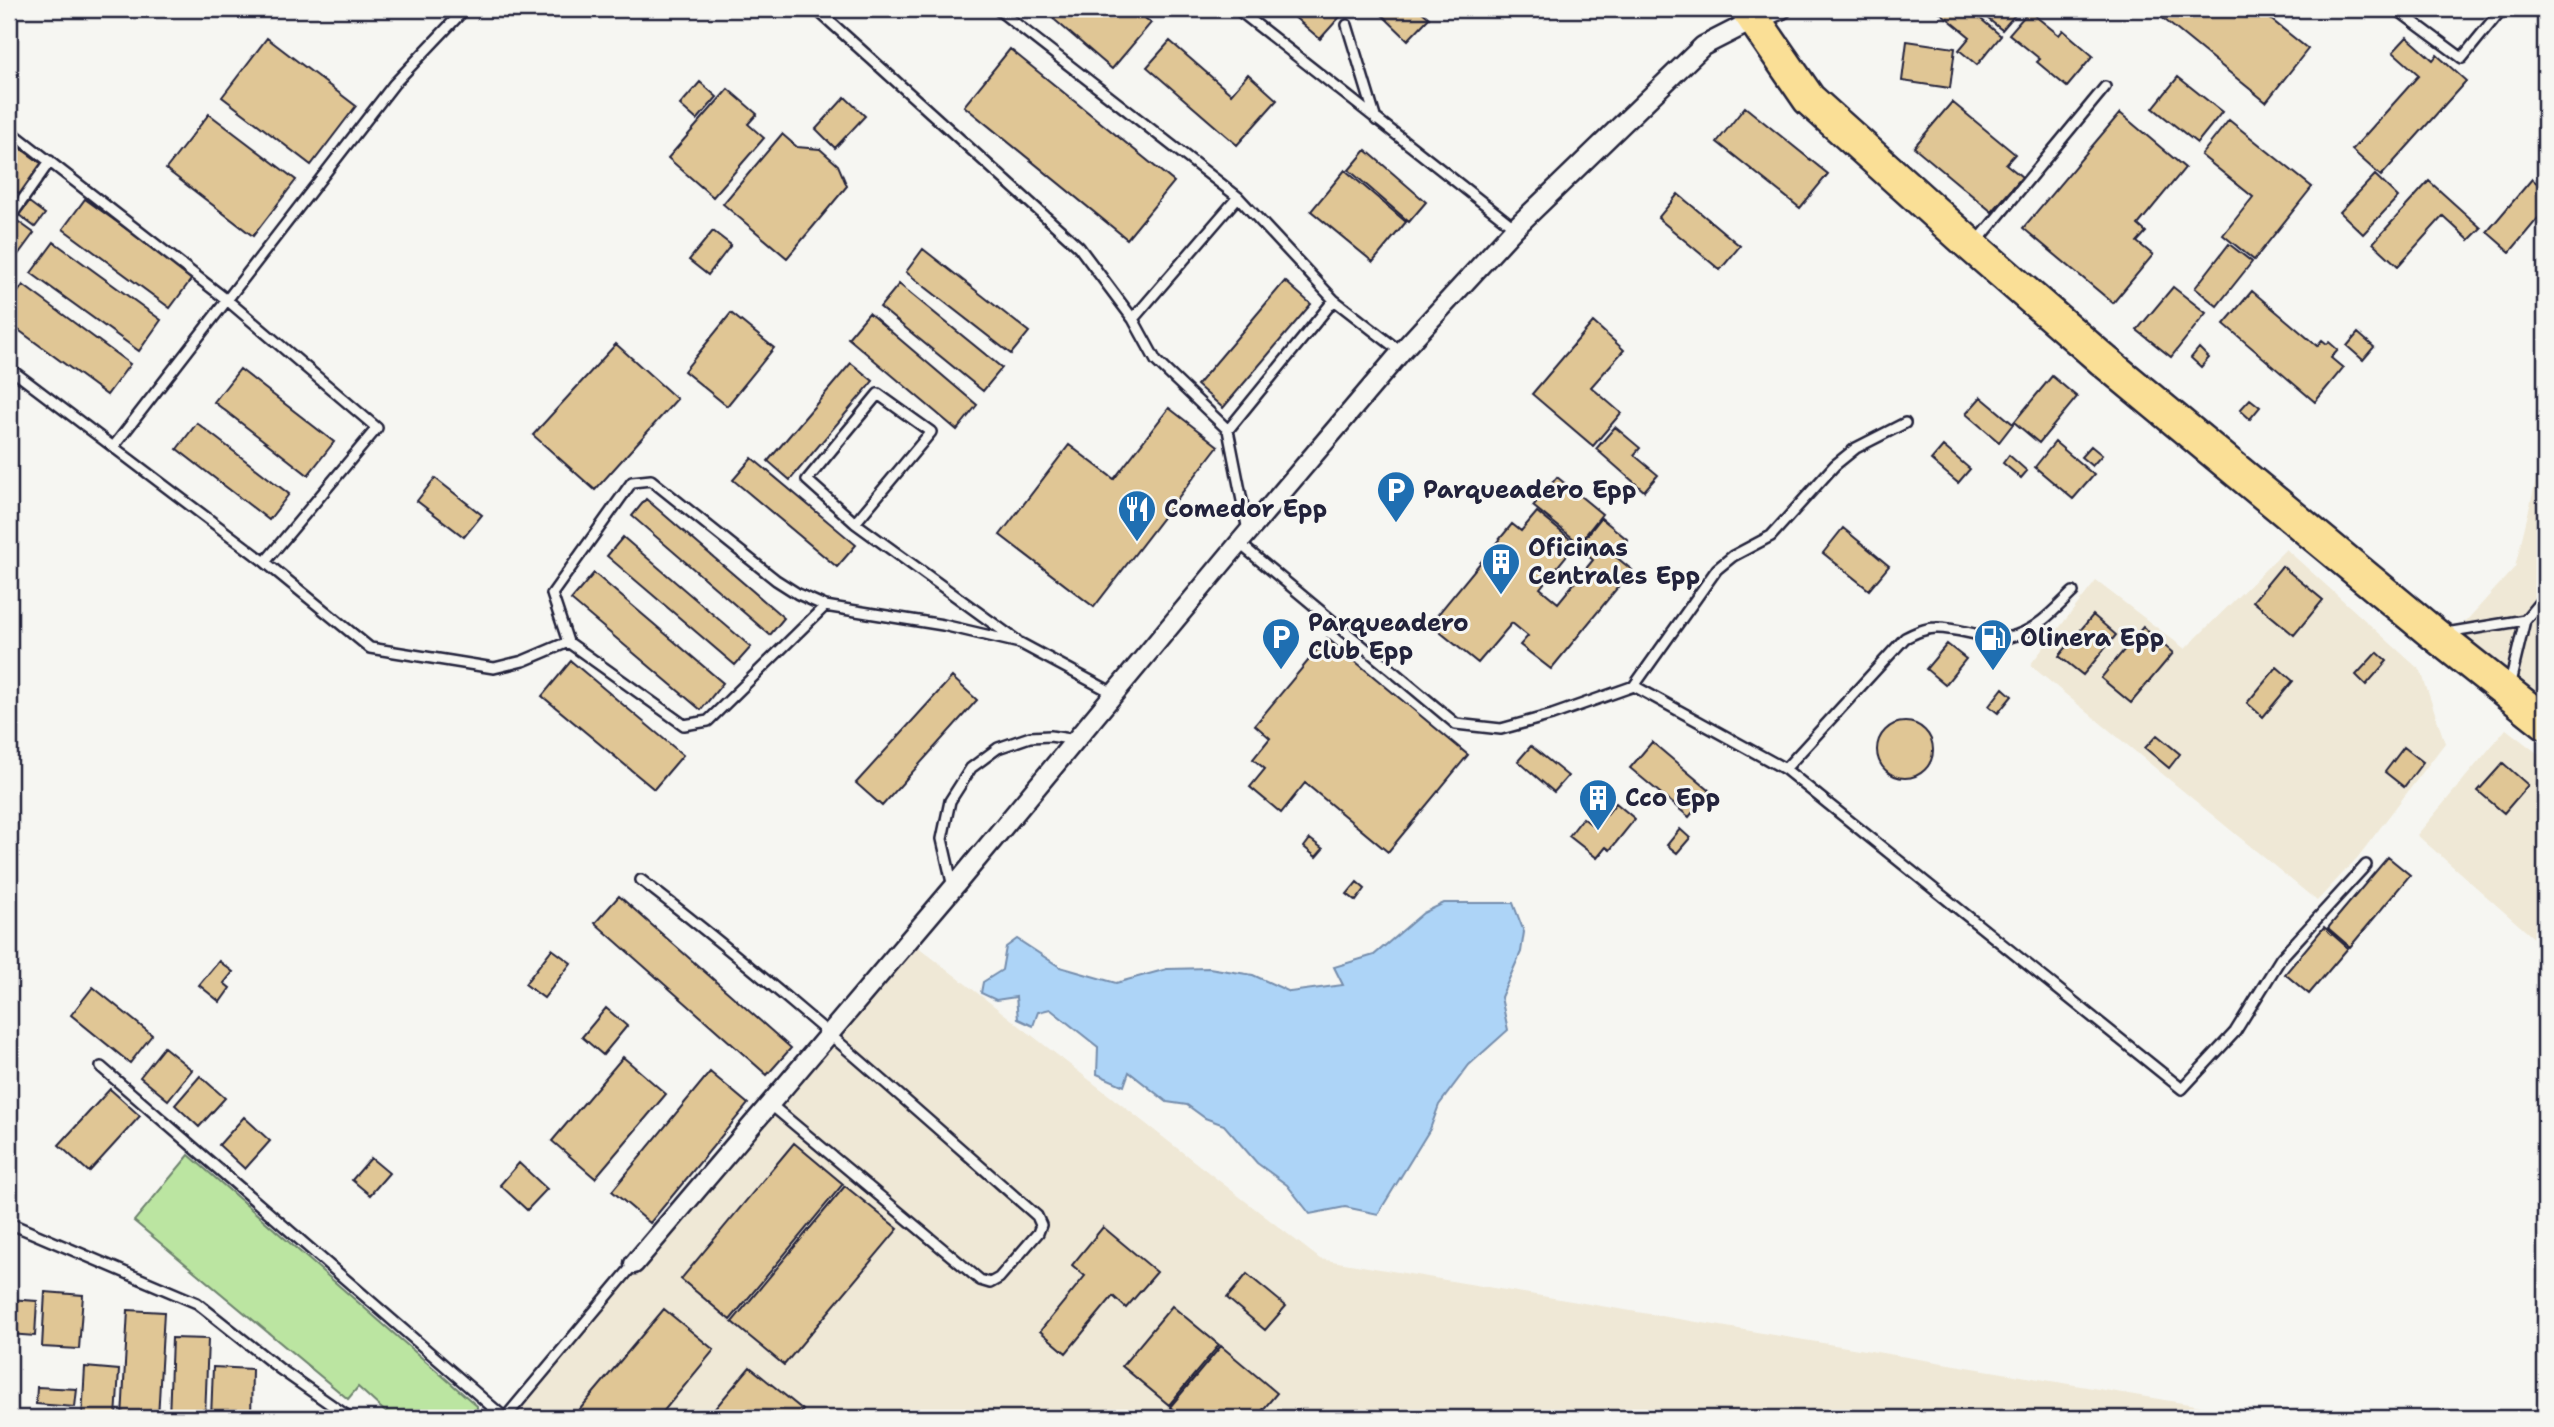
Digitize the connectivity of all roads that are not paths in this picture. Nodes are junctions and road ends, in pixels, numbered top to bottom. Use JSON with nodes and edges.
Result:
{"nodes":[{"id":1,"x":465,"y":9,"type":"edge"},
{"id":2,"x":816,"y":9,"type":"edge"},
{"id":3,"x":997,"y":9,"type":"edge"},
{"id":4,"x":1237,"y":9,"type":"edge"},
{"id":5,"x":2396,"y":9,"type":"edge"},
{"id":6,"x":2502,"y":9,"type":"edge"},
{"id":7,"x":1759,"y":12,"type":"edge"},
{"id":8,"x":1347,"y":25,"type":"dead end"},
{"id":9,"x":2105,"y":88,"type":"dead end"},
{"id":10,"x":1377,"y":121,"type":"junction"},
{"id":11,"x":9,"y":130,"type":"edge"},
{"id":12,"x":50,"y":161,"type":"junction"},
{"id":13,"x":1238,"y":197,"type":"junction"},
{"id":14,"x":9,"y":219,"type":"edge"},
{"id":15,"x":1515,"y":228,"type":"junction"},
{"id":16,"x":1973,"y":247,"type":"junction"},
{"id":17,"x":227,"y":300,"type":"junction"},
{"id":18,"x":1334,"y":300,"type":"junction"},
{"id":19,"x":1133,"y":319,"type":"junction"},
{"id":20,"x":1401,"y":352,"type":"junction"},
{"id":21,"x":9,"y":368,"type":"edge"},
{"id":22,"x":1905,"y":424,"type":"dead end"},
{"id":23,"x":1228,"y":430,"type":"junction"},
{"id":24,"x":114,"y":446,"type":"junction"},
{"id":25,"x":855,"y":523,"type":"junction"},
{"id":26,"x":1243,"y":538,"type":"junction"},
{"id":27,"x":265,"y":562,"type":"junction"},
{"id":28,"x":2073,"y":592,"type":"dead end"},
{"id":29,"x":2545,"y":596,"type":"edge"},
{"id":30,"x":825,"y":606,"type":"junction"},
{"id":31,"x":2525,"y":620,"type":"junction"},
{"id":32,"x":2434,"y":635,"type":"junction"},
{"id":33,"x":568,"y":642,"type":"junction"},
{"id":34,"x":1020,"y":643,"type":"junction"},
{"id":35,"x":1634,"y":686,"type":"junction"},
{"id":36,"x":2508,"y":692,"type":"junction"},
{"id":37,"x":1115,"y":694,"type":"junction"},
{"id":38,"x":2545,"y":722,"type":"edge"},
{"id":39,"x":1077,"y":740,"type":"junction"},
{"id":40,"x":1785,"y":769,"type":"junction"},
{"id":41,"x":2366,"y":865,"type":"dead end"},
{"id":42,"x":641,"y":880,"type":"dead end"},
{"id":43,"x":953,"y":888,"type":"junction"},
{"id":44,"x":829,"y":1034,"type":"junction"},
{"id":45,"x":101,"y":1067,"type":"dead end"},
{"id":46,"x":770,"y":1104,"type":"junction"},
{"id":47,"x":9,"y":1223,"type":"edge"},
{"id":48,"x":634,"y":1264,"type":"joint"},
{"id":49,"x":350,"y":1418,"type":"edge"},
{"id":50,"x":505,"y":1418,"type":"edge"}],
"edges":[{"from":1,"to":17,"type":"lane"},
{"from":2,"to":19,"type":"lane"},
{"from":3,"to":13,"type":"lane"},
{"from":4,"to":10,"type":"lane"},
{"from":5,"to":6,"type":"lane"},
{"from":7,"to":15,"type":"street"},
{"from":7,"to":16,"type":"highway"},
{"from":8,"to":10,"type":"lane"},
{"from":9,"to":16,"type":"lane"},
{"from":10,"to":15,"type":"lane"},
{"from":11,"to":12,"type":"lane"},
{"from":12,"to":14,"type":"lane"},
{"from":12,"to":17,"type":"lane"},
{"from":13,"to":18,"type":"lane"},
{"from":13,"to":19,"type":"lane"},
{"from":15,"to":20,"type":"street"},
{"from":16,"to":32,"type":"highway"},
{"from":17,"to":24,"type":"lane"},
{"from":17,"to":27,"type":"lane"},
{"from":18,"to":20,"type":"lane"},
{"from":18,"to":23,"type":"lane"},
{"from":19,"to":23,"type":"lane"},
{"from":20,"to":26,"type":"street"},
{"from":21,"to":24,"type":"lane"},
{"from":22,"to":35,"type":"lane"},
{"from":23,"to":26,"type":"lane"},
{"from":24,"to":27,"type":"lane"},
{"from":25,"to":25,"type":"lane"},
{"from":25,"to":34,"type":"lane"},
{"from":26,"to":35,"type":"lane"},
{"from":26,"to":37,"type":"street"},
{"from":27,"to":33,"type":"lane"},
{"from":28,"to":40,"type":"lane"},
{"from":29,"to":31,"type":"lane"},
{"from":30,"to":33,"type":"lane"},
{"from":30,"to":33,"type":"lane"},
{"from":30,"to":34,"type":"lane"},
{"from":31,"to":32,"type":"lane"},
{"from":31,"to":36,"type":"lane"},
{"from":32,"to":36,"type":"highway"},
{"from":34,"to":37,"type":"lane"},
{"from":35,"to":40,"type":"lane"},
{"from":36,"to":38,"type":"highway"},
{"from":37,"to":39,"type":"street"},
{"from":39,"to":43,"type":"street"},
{"from":39,"to":43,"type":"lane"},
{"from":40,"to":41,"type":"lane"},
{"from":42,"to":44,"type":"lane"},
{"from":43,"to":44,"type":"street"},
{"from":44,"to":46,"type":"street"},
{"from":44,"to":46,"type":"lane"},
{"from":45,"to":50,"type":"lane"},
{"from":46,"to":48,"type":"street"},
{"from":47,"to":49,"type":"lane"},
{"from":48,"to":50,"type":"lane"}]}
